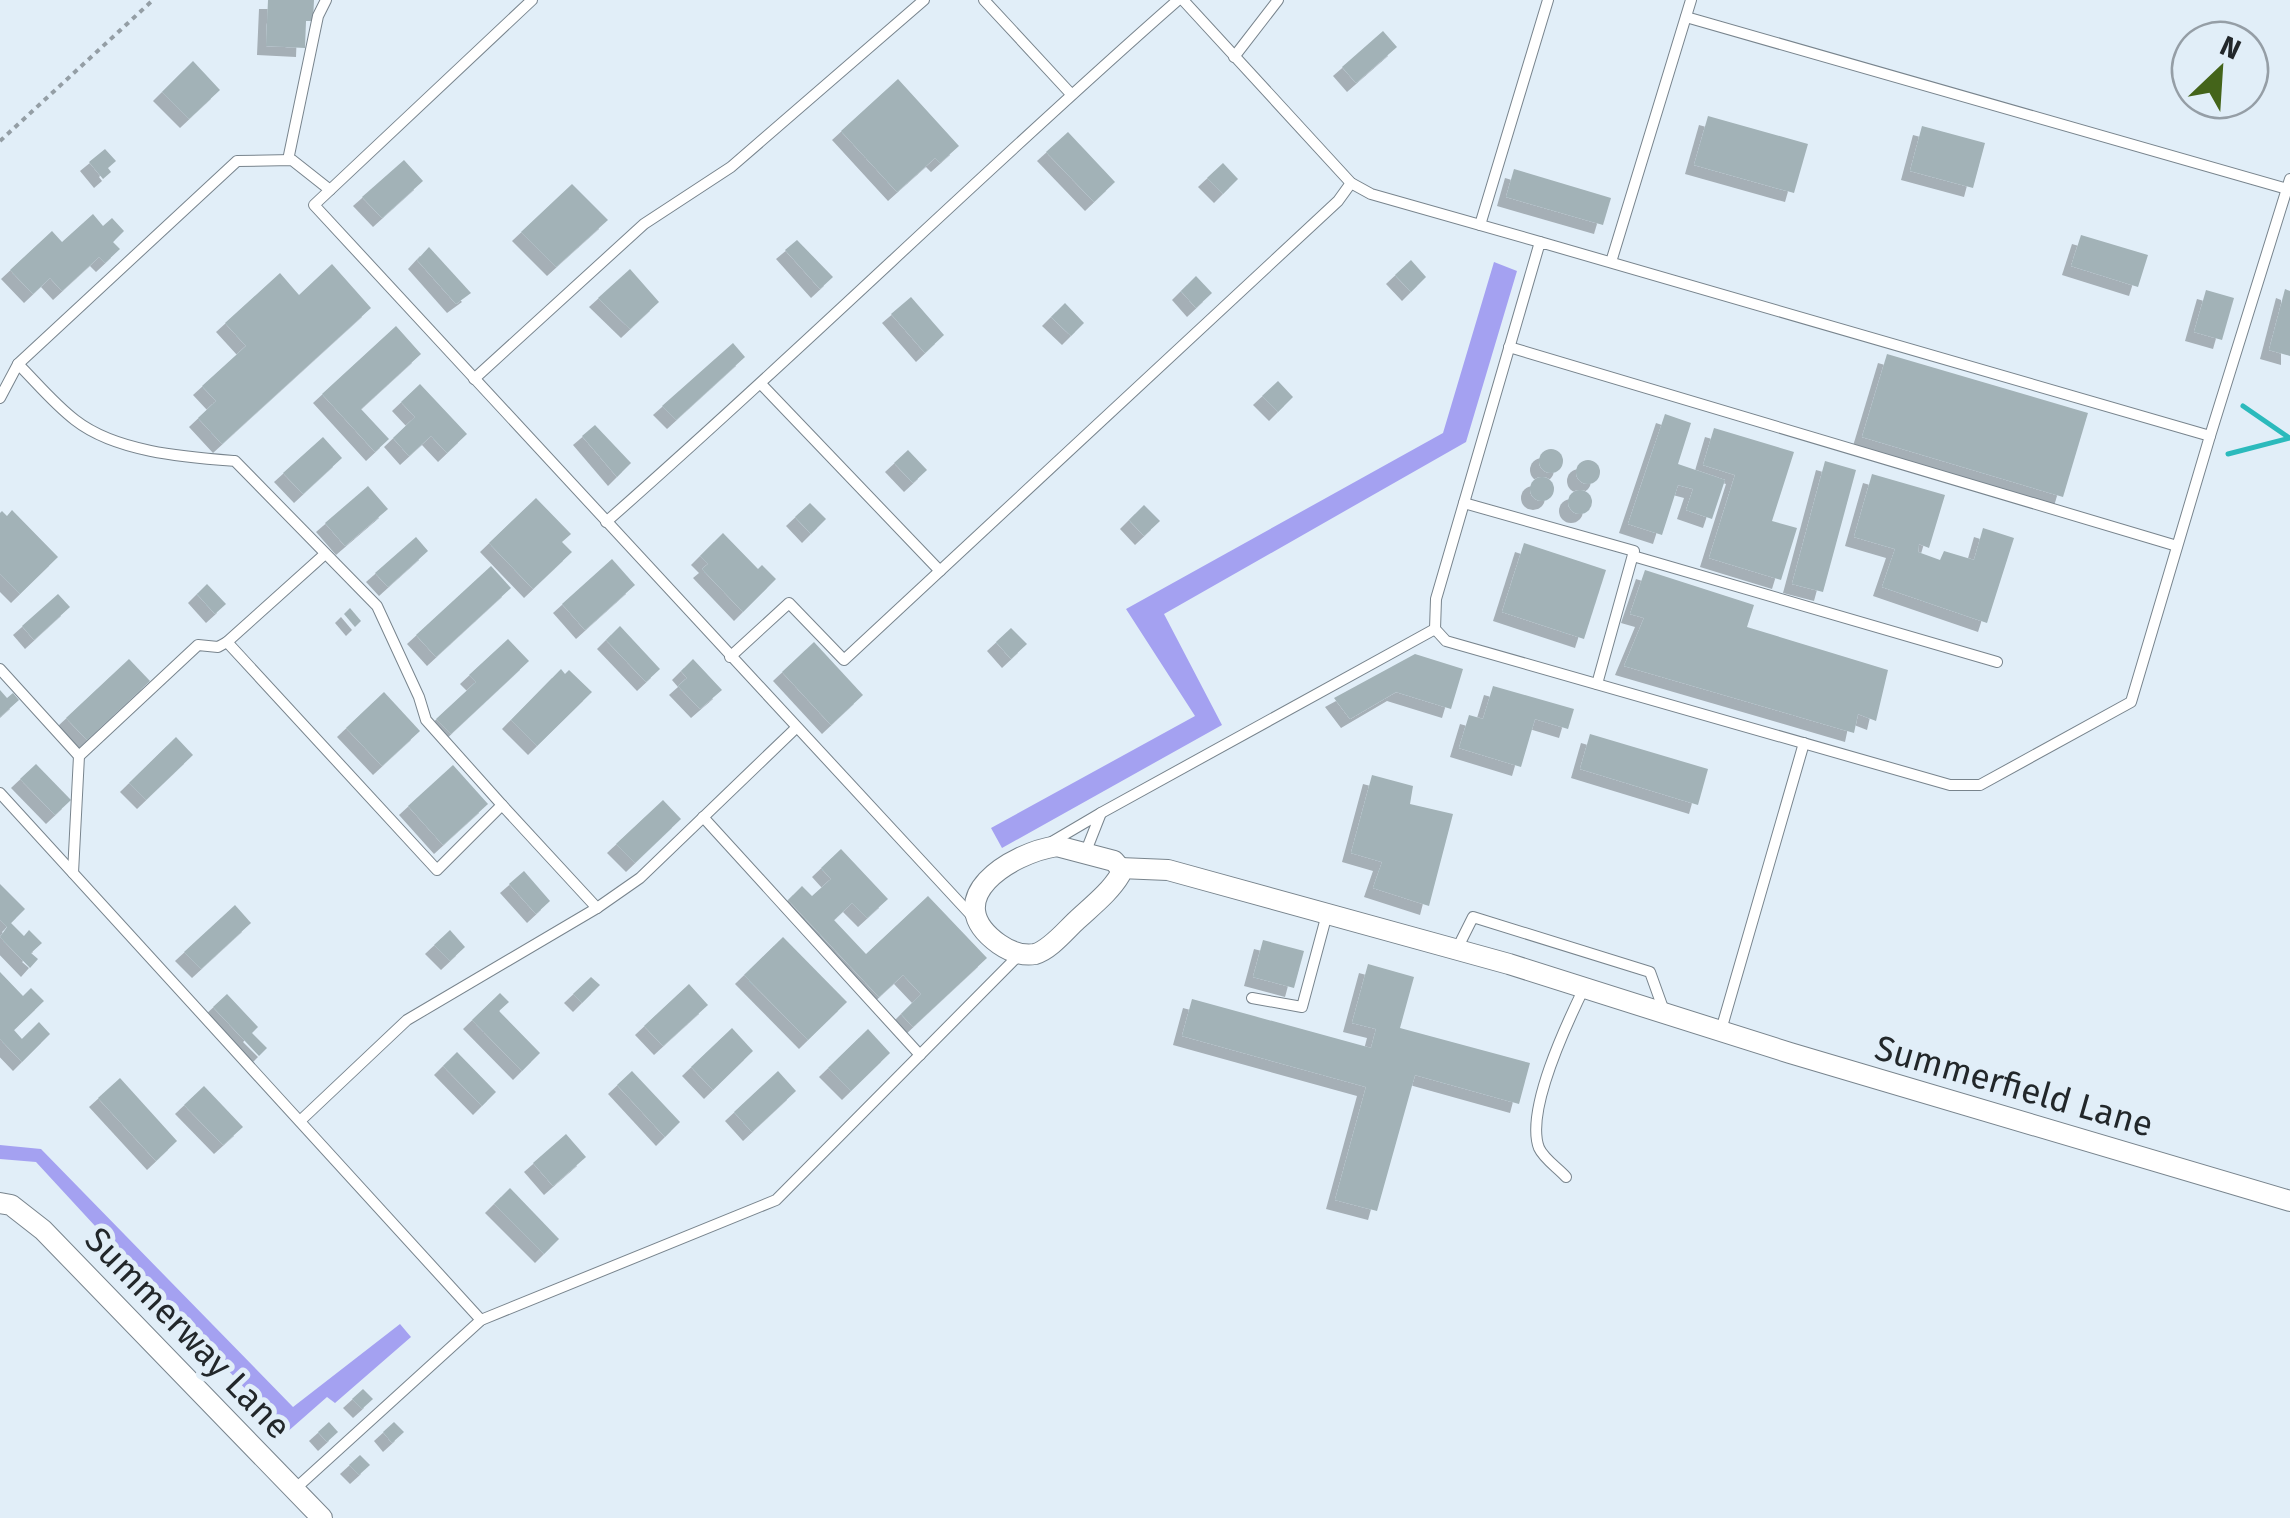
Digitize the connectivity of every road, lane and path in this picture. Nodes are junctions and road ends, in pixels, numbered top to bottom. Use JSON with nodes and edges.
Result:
{"nodes":[{"id":1,"x":154,"y":0,"type":"edge"},
{"id":2,"x":326,"y":0,"type":"edge"},
{"id":3,"x":532,"y":0,"type":"edge"},
{"id":4,"x":924,"y":0,"type":"edge"},
{"id":5,"x":984,"y":0,"type":"edge"},
{"id":6,"x":1181,"y":0,"type":"edge"},
{"id":7,"x":1278,"y":0,"type":"edge"},
{"id":8,"x":1548,"y":0,"type":"edge"},
{"id":9,"x":1691,"y":0,"type":"edge"},
{"id":10,"x":1686,"y":17,"type":"junction"},
{"id":11,"x":1234,"y":57,"type":"junction"},
{"id":12,"x":1072,"y":94,"type":"junction"},
{"id":13,"x":0,"y":141,"type":"edge"},
{"id":14,"x":288,"y":160,"type":"junction"},
{"id":15,"x":1351,"y":183,"type":"junction"},
{"id":16,"x":2288,"y":184,"type":"edge"},
{"id":17,"x":330,"y":190,"type":"junction"},
{"id":18,"x":1480,"y":225,"type":"junction"},
{"id":19,"x":1540,"y":242,"type":"junction"},
{"id":20,"x":1610,"y":262,"type":"junction"},
{"id":21,"x":1509,"y":347,"type":"junction"},
{"id":22,"x":18,"y":364,"type":"junction"},
{"id":23,"x":474,"y":379,"type":"junction"},
{"id":24,"x":761,"y":384,"type":"junction"},
{"id":25,"x":0,"y":398,"type":"edge"},
{"id":26,"x":2210,"y":436,"type":"junction"},
{"id":27,"x":1464,"y":503,"type":"junction"},
{"id":28,"x":606,"y":522,"type":"junction"},
{"id":29,"x":2178,"y":546,"type":"junction"},
{"id":30,"x":325,"y":554,"type":"junction"},
{"id":31,"x":1632,"y":556,"type":"junction"},
{"id":32,"x":940,"y":571,"type":"junction"},
{"id":33,"x":1436,"y":629,"type":"junction"},
{"id":34,"x":227,"y":642,"type":"junction"},
{"id":35,"x":730,"y":657,"type":"junction"},
{"id":36,"x":1997,"y":662,"type":"dead end"},
{"id":37,"x":0,"y":669,"type":"edge"},
{"id":38,"x":1597,"y":684,"type":"junction"},
{"id":39,"x":796,"y":728,"type":"junction"},
{"id":40,"x":1804,"y":743,"type":"junction"},
{"id":41,"x":79,"y":756,"type":"junction"},
{"id":42,"x":0,"y":793,"type":"edge"},
{"id":43,"x":502,"y":806,"type":"junction"},
{"id":44,"x":1101,"y":813,"type":"junction"},
{"id":45,"x":703,"y":817,"type":"junction"},
{"id":46,"x":1041,"y":848,"type":"junction"},
{"id":47,"x":1086,"y":852,"type":"junction"},
{"id":48,"x":1120,"y":868,"type":"junction"},
{"id":49,"x":997,"y":870,"type":"junction"},
{"id":50,"x":73,"y":873,"type":"junction"},
{"id":51,"x":934,"y":877,"type":"junction"},
{"id":52,"x":597,"y":908,"type":"junction"},
{"id":53,"x":1327,"y":914,"type":"junction"},
{"id":54,"x":977,"y":920,"type":"junction"},
{"id":55,"x":1456,"y":950,"type":"junction"},
{"id":56,"x":1020,"y":954,"type":"junction"},
{"id":57,"x":1584,"y":988,"type":"junction"},
{"id":58,"x":1252,"y":998,"type":"dead end"},
{"id":59,"x":1664,"y":1014,"type":"junction"},
{"id":60,"x":1721,"y":1032,"type":"junction"},
{"id":61,"x":920,"y":1055,"type":"junction"},
{"id":62,"x":300,"y":1120,"type":"junction"},
{"id":63,"x":1566,"y":1177,"type":"dead end"},
{"id":64,"x":2290,"y":1201,"type":"edge"},
{"id":65,"x":0,"y":1203,"type":"edge"},
{"id":66,"x":481,"y":1320,"type":"junction"},
{"id":67,"x":294,"y":1489,"type":"junction"},
{"id":68,"x":322,"y":1518,"type":"edge"}],
"edges":[{"from":1,"to":13,"type":"path"},
{"from":2,"to":14,"type":"lane"},
{"from":3,"to":17,"type":"lane"},
{"from":4,"to":23,"type":"lane"},
{"from":5,"to":12,"type":"lane"},
{"from":6,"to":11,"type":"lane"},
{"from":6,"to":12,"type":"lane"},
{"from":7,"to":11,"type":"lane"},
{"from":8,"to":18,"type":"lane"},
{"from":9,"to":10,"type":"lane"},
{"from":10,"to":16,"type":"lane"},
{"from":10,"to":20,"type":"lane"},
{"from":11,"to":15,"type":"lane"},
{"from":12,"to":24,"type":"lane"},
{"from":14,"to":17,"type":"lane"},
{"from":14,"to":22,"type":"lane"},
{"from":15,"to":18,"type":"lane"},
{"from":15,"to":32,"type":"lane"},
{"from":16,"to":26,"type":"lane"},
{"from":17,"to":23,"type":"lane"},
{"from":18,"to":19,"type":"lane"},
{"from":19,"to":20,"type":"lane"},
{"from":19,"to":21,"type":"lane"},
{"from":20,"to":26,"type":"lane"},
{"from":21,"to":27,"type":"lane"},
{"from":21,"to":29,"type":"lane"},
{"from":22,"to":25,"type":"lane"},
{"from":22,"to":30,"type":"lane"},
{"from":23,"to":28,"type":"lane"},
{"from":24,"to":28,"type":"lane"},
{"from":24,"to":32,"type":"lane"},
{"from":26,"to":29,"type":"lane"},
{"from":27,"to":31,"type":"lane"},
{"from":27,"to":33,"type":"lane"},
{"from":28,"to":35,"type":"lane"},
{"from":29,"to":40,"type":"lane"},
{"from":30,"to":34,"type":"lane"},
{"from":30,"to":43,"type":"lane"},
{"from":31,"to":36,"type":"lane"},
{"from":31,"to":38,"type":"lane"},
{"from":32,"to":35,"type":"lane"},
{"from":33,"to":38,"type":"lane"},
{"from":33,"to":44,"type":"lane"},
{"from":34,"to":41,"type":"lane"},
{"from":34,"to":43,"type":"lane"},
{"from":35,"to":39,"type":"lane"},
{"from":37,"to":41,"type":"lane"},
{"from":38,"to":40,"type":"lane"},
{"from":39,"to":45,"type":"lane"},
{"from":39,"to":51,"type":"lane"},
{"from":40,"to":60,"type":"lane"},
{"from":41,"to":50,"type":"lane"},
{"from":42,"to":50,"type":"lane"},
{"from":43,"to":52,"type":"lane"},
{"from":44,"to":46,"type":"lane"},
{"from":44,"to":47,"type":"lane"},
{"from":45,"to":52,"type":"lane"},
{"from":45,"to":61,"type":"lane"},
{"from":46,"to":47,"type":"street"},
{"from":46,"to":49,"type":"street"},
{"from":47,"to":48,"type":"street"},
{"from":48,"to":53,"type":"street","name":"Summerfield Lane"},
{"from":48,"to":56,"type":"street"},
{"from":49,"to":51,"type":"lane"},
{"from":49,"to":54,"type":"street"},
{"from":50,"to":62,"type":"lane"},
{"from":51,"to":54,"type":"lane"},
{"from":52,"to":62,"type":"lane"},
{"from":53,"to":55,"type":"street","name":"Summerfield Lane"},
{"from":53,"to":58,"type":"lane"},
{"from":54,"to":56,"type":"street"},
{"from":55,"to":57,"type":"street","name":"Summerfield Lane"},
{"from":55,"to":59,"type":"lane"},
{"from":56,"to":61,"type":"lane"},
{"from":57,"to":59,"type":"street","name":"Summerfield Lane"},
{"from":57,"to":63,"type":"lane"},
{"from":59,"to":60,"type":"street","name":"Summerfield Lane"},
{"from":60,"to":64,"type":"street","name":"Summerfield Lane"},
{"from":61,"to":66,"type":"lane"},
{"from":62,"to":66,"type":"lane"},
{"from":65,"to":67,"type":"street","name":"Summerway Lane"},
{"from":66,"to":67,"type":"lane"},
{"from":67,"to":68,"type":"street","name":"Summerway Lane"}]}
